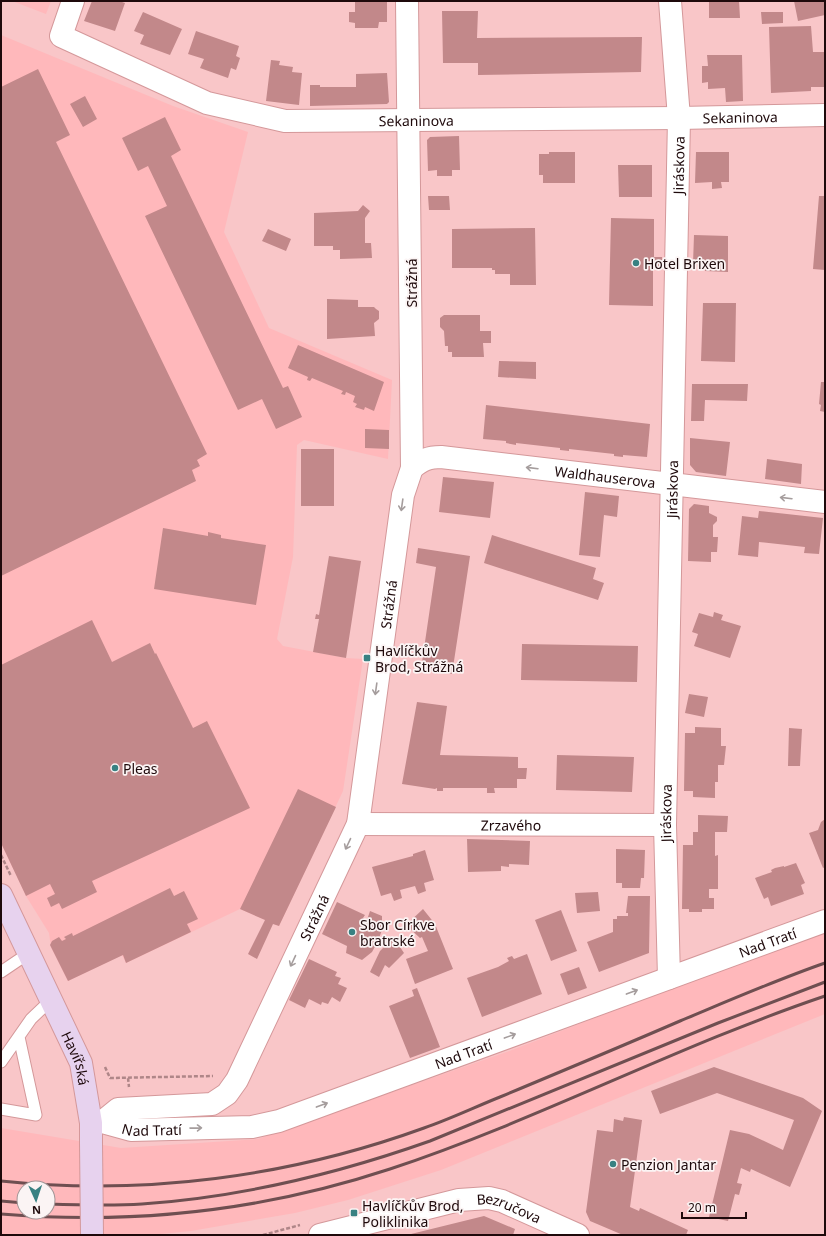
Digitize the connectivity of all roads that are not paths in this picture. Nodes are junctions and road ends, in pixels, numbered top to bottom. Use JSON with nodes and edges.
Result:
{"nodes":[{"id":1,"x":73,"y":1,"type":"edge"},
{"id":2,"x":407,"y":1,"type":"edge"},
{"id":3,"x":670,"y":1,"type":"edge"},
{"id":4,"x":825,"y":115,"type":"edge"},
{"id":5,"x":679,"y":118,"type":"junction"},
{"id":6,"x":410,"y":121,"type":"junction"},
{"id":7,"x":412,"y":468,"type":"junction"},
{"id":8,"x":673,"y":484,"type":"junction"},
{"id":9,"x":825,"y":502,"type":"edge"},
{"id":10,"x":358,"y":824,"type":"junction"},
{"id":11,"x":665,"y":825,"type":"junction"},
{"id":12,"x":1,"y":895,"type":"edge"},
{"id":13,"x":825,"y":921,"type":"edge"},
{"id":14,"x":29,"y":953,"type":"junction"},
{"id":15,"x":1,"y":972,"type":"edge"},
{"id":16,"x":669,"y":978,"type":"junction"},
{"id":17,"x":52,"y":999,"type":"junction"},
{"id":18,"x":19,"y":1037,"type":"junction"},
{"id":19,"x":1,"y":1062,"type":"edge"},
{"id":20,"x":1,"y":1109,"type":"edge"},
{"id":21,"x":95,"y":1129,"type":"junction"},
{"id":22,"x":92,"y":1235,"type":"edge"},
{"id":23,"x":320,"y":1235,"type":"edge"},
{"id":24,"x":578,"y":1235,"type":"edge"}],
"edges":[{"from":1,"to":6,"type":"street","name":"Sekaninova"},
{"from":2,"to":6,"type":"street","name":"Strážná"},
{"from":3,"to":5,"type":"street","name":"Jiráskova"},
{"from":4,"to":5,"type":"street","name":"Sekaninova"},
{"from":5,"to":6,"type":"street","name":"Sekaninova"},
{"from":5,"to":8,"type":"street","name":"Jiráskova"},
{"from":6,"to":7,"type":"street","name":"Strážná"},
{"from":8,"to":7,"type":"street","name":"Waldhauserova","one_way":true},
{"from":7,"to":10,"type":"street","name":"Strážná","one_way":true},
{"from":9,"to":8,"type":"street","name":"Waldhauserova","one_way":true},
{"from":8,"to":11,"type":"street","name":"Jiráskova"},
{"from":10,"to":11,"type":"street","name":"Zrzavého"},
{"from":10,"to":21,"type":"street","name":"Strážná","one_way":true},
{"from":11,"to":16,"type":"street","name":"Jiráskova"},
{"from":12,"to":14,"type":"street","name":"Havířská"},
{"from":13,"to":16,"type":"street","name":"Nad Tratí"},
{"from":14,"to":15,"type":"lane"},
{"from":14,"to":17,"type":"street","name":"Havířská"},
{"from":21,"to":16,"type":"street","name":"Nad Tratí","one_way":true},
{"from":17,"to":18,"type":"lane"},
{"from":17,"to":21,"type":"street","name":"Havířská"},
{"from":18,"to":19,"type":"lane"},
{"from":18,"to":20,"type":"lane"},
{"from":21,"to":22,"type":"street","name":"Havířská","bridge":true},
{"from":23,"to":24,"type":"street","name":"Bezručova"}]}
